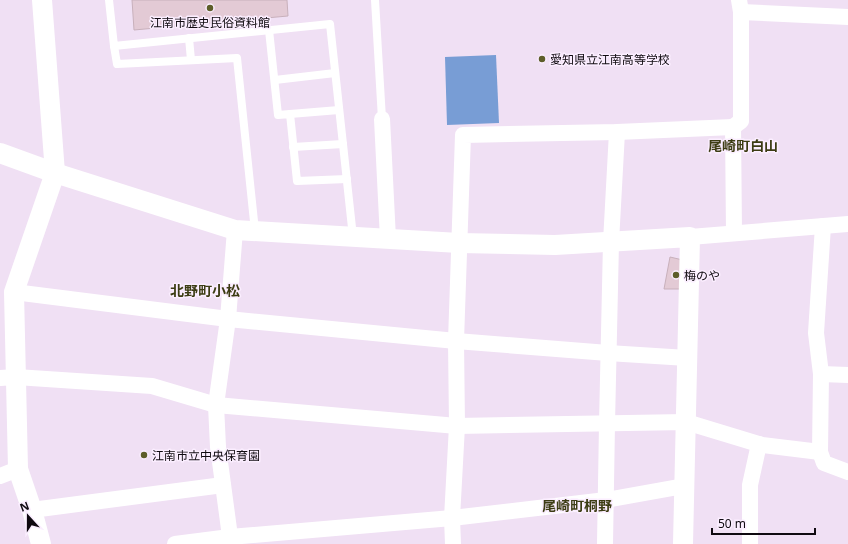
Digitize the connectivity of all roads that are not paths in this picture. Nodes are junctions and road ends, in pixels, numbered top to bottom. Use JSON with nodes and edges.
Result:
{"nodes":[{"id":1,"x":42,"y":0,"type":"edge"},
{"id":2,"x":109,"y":0,"type":"edge"},
{"id":3,"x":375,"y":0,"type":"edge"},
{"id":4,"x":740,"y":6,"type":"edge"},
{"id":5,"x":848,"y":17,"type":"edge"},
{"id":6,"x":269,"y":30,"type":"junction"},
{"id":7,"x":189,"y":38,"type":"junction"},
{"id":8,"x":114,"y":46,"type":"junction"},
{"id":9,"x":191,"y":60,"type":"junction"},
{"id":10,"x":335,"y":73,"type":"junction"},
{"id":11,"x":275,"y":80,"type":"junction"},
{"id":12,"x":339,"y":110,"type":"junction"},
{"id":13,"x":290,"y":114,"type":"junction"},
{"id":14,"x":382,"y":119,"type":"joint"},
{"id":15,"x":733,"y":127,"type":"junction"},
{"id":16,"x":616,"y":132,"type":"junction"},
{"id":17,"x":343,"y":144,"type":"junction"},
{"id":18,"x":293,"y":147,"type":"junction"},
{"id":19,"x":0,"y":153,"type":"edge"},
{"id":20,"x":55,"y":173,"type":"junction"},
{"id":21,"x":347,"y":179,"type":"junction"},
{"id":22,"x":848,"y":224,"type":"edge"},
{"id":23,"x":823,"y":226,"type":"junction"},
{"id":24,"x":235,"y":230,"type":"junction"},
{"id":25,"x":255,"y":232,"type":"junction"},
{"id":26,"x":734,"y":233,"type":"junction"},
{"id":27,"x":353,"y":237,"type":"junction"},
{"id":28,"x":690,"y":237,"type":"junction"},
{"id":29,"x":388,"y":239,"type":"junction"},
{"id":30,"x":611,"y":242,"type":"junction"},
{"id":31,"x":459,"y":244,"type":"junction"},
{"id":32,"x":7,"y":292,"type":"edge"},
{"id":33,"x":228,"y":319,"type":"junction"},
{"id":34,"x":456,"y":341,"type":"junction"},
{"id":35,"x":608,"y":353,"type":"junction"},
{"id":36,"x":687,"y":358,"type":"junction"},
{"id":37,"x":821,"y":374,"type":"junction"},
{"id":38,"x":848,"y":375,"type":"edge"},
{"id":39,"x":8,"y":377,"type":"edge"},
{"id":40,"x":216,"y":405,"type":"junction"},
{"id":41,"x":686,"y":422,"type":"junction"},
{"id":42,"x":607,"y":424,"type":"junction"},
{"id":43,"x":457,"y":426,"type":"junction"},
{"id":44,"x":759,"y":444,"type":"junction"},
{"id":45,"x":820,"y":452,"type":"junction"},
{"id":46,"x":848,"y":472,"type":"edge"},
{"id":47,"x":9,"y":473,"type":"edge"},
{"id":48,"x":223,"y":485,"type":"junction"},
{"id":49,"x":684,"y":486,"type":"junction"},
{"id":50,"x":606,"y":500,"type":"junction"},
{"id":51,"x":32,"y":510,"type":"junction"},
{"id":52,"x":452,"y":518,"type":"junction"},
{"id":53,"x":230,"y":541,"type":"edge"},
{"id":54,"x":41,"y":544,"type":"edge"},
{"id":55,"x":175,"y":544,"type":"edge"},
{"id":56,"x":453,"y":544,"type":"edge"},
{"id":57,"x":605,"y":544,"type":"edge"},
{"id":58,"x":683,"y":544,"type":"edge"},
{"id":59,"x":750,"y":544,"type":"edge"}],
"edges":[{"from":1,"to":20,"type":"street"},
{"from":2,"to":8,"type":"lane"},
{"from":3,"to":14,"type":"lane"},
{"from":4,"to":5,"type":"street"},
{"from":4,"to":15,"type":"street"},
{"from":6,"to":7,"type":"lane"},
{"from":6,"to":10,"type":"lane"},
{"from":6,"to":11,"type":"lane"},
{"from":7,"to":8,"type":"lane"},
{"from":7,"to":9,"type":"lane"},
{"from":8,"to":9,"type":"lane"},
{"from":9,"to":25,"type":"lane"},
{"from":10,"to":11,"type":"lane"},
{"from":10,"to":12,"type":"lane"},
{"from":11,"to":13,"type":"lane"},
{"from":12,"to":13,"type":"lane"},
{"from":12,"to":17,"type":"lane"},
{"from":13,"to":18,"type":"lane"},
{"from":14,"to":29,"type":"street"},
{"from":15,"to":16,"type":"street"},
{"from":15,"to":26,"type":"street"},
{"from":16,"to":30,"type":"street"},
{"from":16,"to":31,"type":"street"},
{"from":17,"to":18,"type":"lane"},
{"from":17,"to":21,"type":"lane"},
{"from":18,"to":21,"type":"lane"},
{"from":19,"to":20,"type":"street"},
{"from":20,"to":24,"type":"street"},
{"from":20,"to":32,"type":"street"},
{"from":21,"to":27,"type":"lane"},
{"from":22,"to":23,"type":"street"},
{"from":23,"to":26,"type":"street"},
{"from":23,"to":37,"type":"street"},
{"from":24,"to":25,"type":"street"},
{"from":24,"to":33,"type":"street"},
{"from":25,"to":27,"type":"street"},
{"from":26,"to":28,"type":"street"},
{"from":27,"to":29,"type":"street"},
{"from":28,"to":30,"type":"street"},
{"from":28,"to":36,"type":"street"},
{"from":29,"to":31,"type":"street"},
{"from":30,"to":31,"type":"street"},
{"from":30,"to":35,"type":"street"},
{"from":31,"to":34,"type":"street"},
{"from":32,"to":33,"type":"street"},
{"from":32,"to":39,"type":"street"},
{"from":33,"to":34,"type":"street"},
{"from":33,"to":40,"type":"street"},
{"from":34,"to":35,"type":"street"},
{"from":34,"to":43,"type":"street"},
{"from":35,"to":36,"type":"street"},
{"from":35,"to":42,"type":"street"},
{"from":36,"to":41,"type":"street"},
{"from":37,"to":38,"type":"street"},
{"from":37,"to":45,"type":"street"},
{"from":39,"to":40,"type":"street"},
{"from":39,"to":47,"type":"street"},
{"from":40,"to":43,"type":"street"},
{"from":40,"to":48,"type":"street"},
{"from":41,"to":42,"type":"street"},
{"from":41,"to":44,"type":"street"},
{"from":41,"to":49,"type":"street"},
{"from":42,"to":43,"type":"street"},
{"from":42,"to":50,"type":"street"},
{"from":43,"to":52,"type":"street"},
{"from":44,"to":45,"type":"street"},
{"from":44,"to":59,"type":"street"},
{"from":45,"to":46,"type":"street"},
{"from":47,"to":51,"type":"street"},
{"from":48,"to":51,"type":"street"},
{"from":48,"to":53,"type":"street"},
{"from":49,"to":50,"type":"street"},
{"from":49,"to":58,"type":"street"},
{"from":50,"to":52,"type":"street"},
{"from":50,"to":57,"type":"street"},
{"from":51,"to":54,"type":"street"},
{"from":52,"to":53,"type":"street"},
{"from":52,"to":56,"type":"street"},
{"from":53,"to":55,"type":"street"}]}
